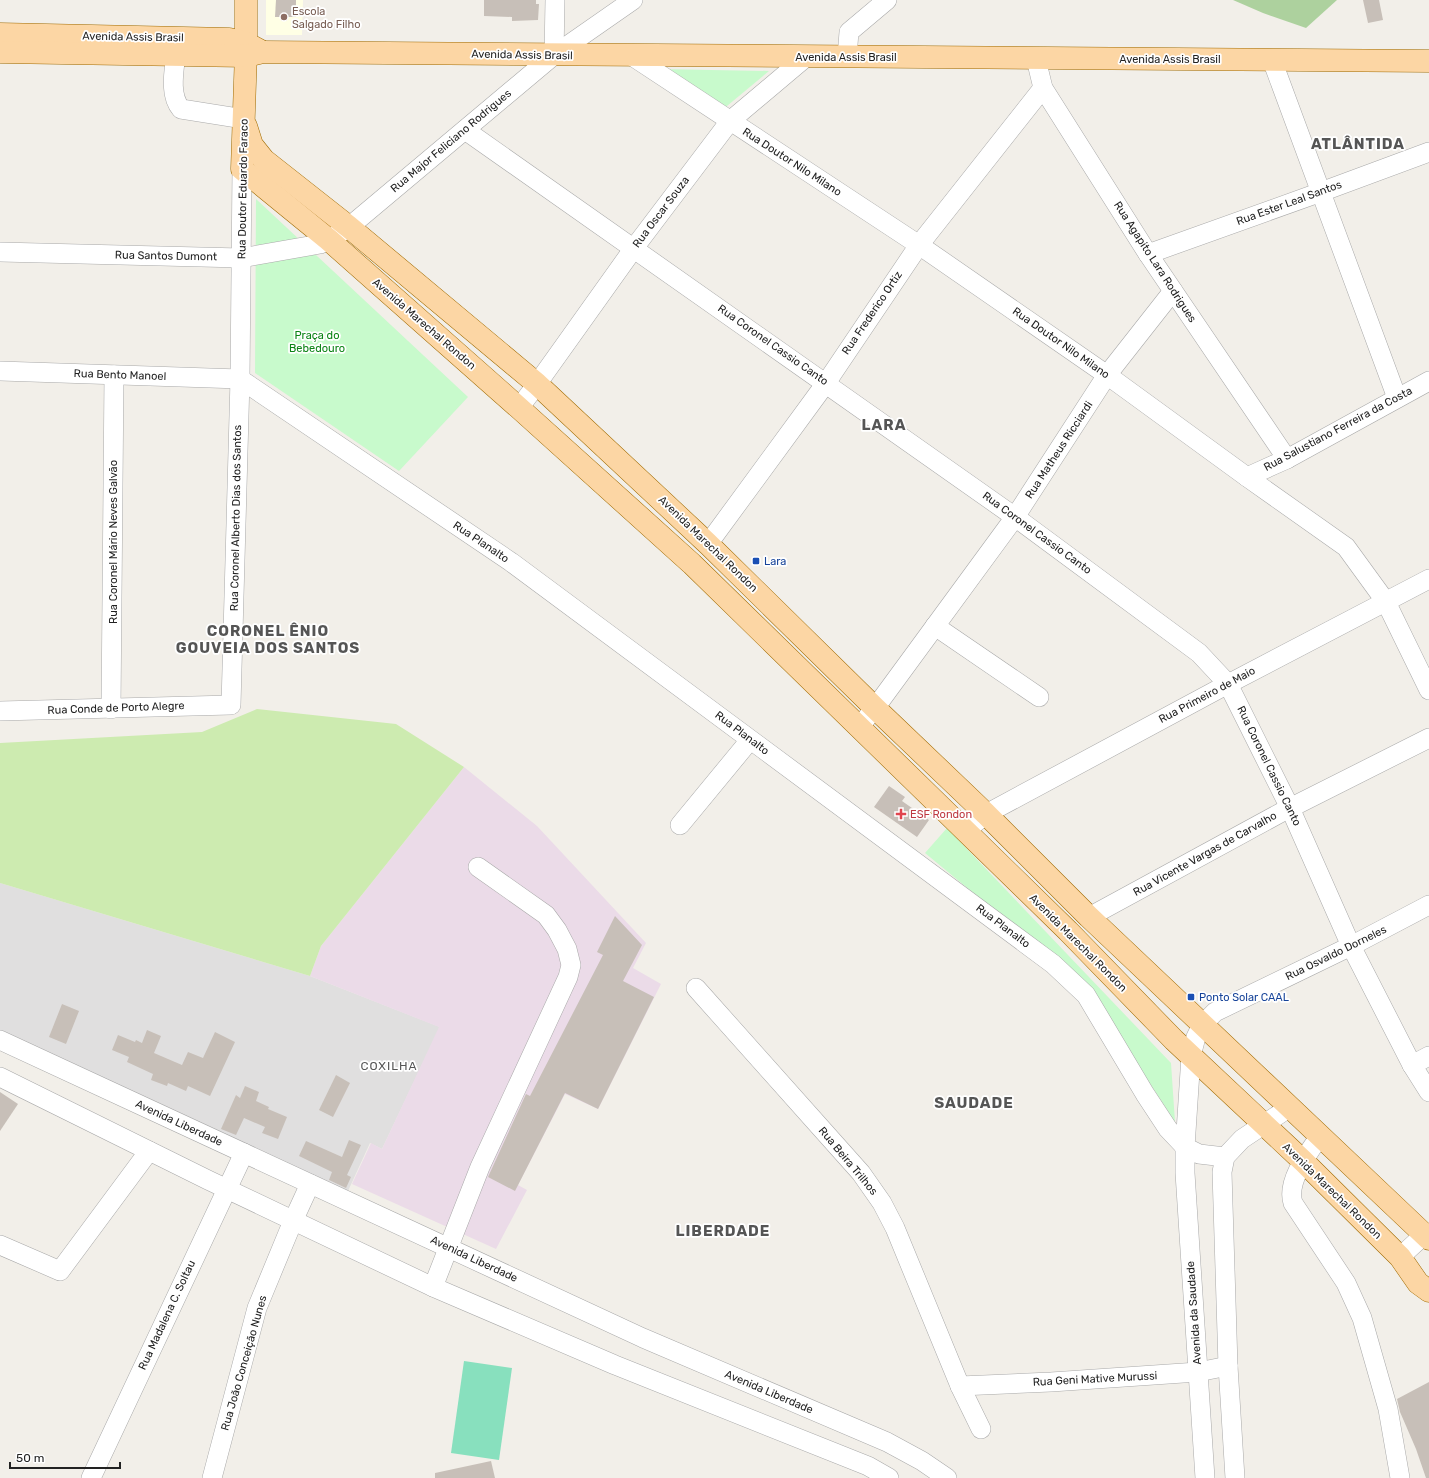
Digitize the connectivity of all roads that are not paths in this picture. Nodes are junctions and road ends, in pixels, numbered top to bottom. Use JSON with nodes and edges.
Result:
{"nodes":[{"id":1,"x":246,"y":0,"type":"edge"},
{"id":2,"x":555,"y":0,"type":"edge"},
{"id":3,"x":633,"y":0,"type":"edge"},
{"id":4,"x":887,"y":0,"type":"edge"},
{"id":5,"x":0,"y":34,"type":"edge"},
{"id":6,"x":137,"y":46,"type":"junction"},
{"id":7,"x":252,"y":50,"type":"junction"},
{"id":8,"x":0,"y":52,"type":"edge"},
{"id":9,"x":176,"y":54,"type":"junction"},
{"id":10,"x":554,"y":55,"type":"junction"},
{"id":11,"x":632,"y":56,"type":"junction"},
{"id":12,"x":806,"y":57,"type":"junction"},
{"id":13,"x":847,"y":57,"type":"junction"},
{"id":14,"x":1036,"y":59,"type":"junction"},
{"id":15,"x":1272,"y":60,"type":"junction"},
{"id":16,"x":1429,"y":61,"type":"edge"},
{"id":17,"x":1043,"y":88,"type":"junction"},
{"id":18,"x":244,"y":119,"type":"junction"},
{"id":19,"x":730,"y":121,"type":"junction"},
{"id":20,"x":465,"y":130,"type":"junction"},
{"id":21,"x":1429,"y":152,"type":"edge"},
{"id":22,"x":242,"y":169,"type":"junction"},
{"id":23,"x":1321,"y":192,"type":"junction"},
{"id":24,"x":349,"y":227,"type":"junction"},
{"id":25,"x":329,"y":240,"type":"junction"},
{"id":26,"x":919,"y":245,"type":"junction"},
{"id":27,"x":634,"y":248,"type":"junction"},
{"id":28,"x":0,"y":252,"type":"edge"},
{"id":29,"x":1148,"y":254,"type":"junction"},
{"id":30,"x":241,"y":258,"type":"junction"},
{"id":31,"x":1173,"y":291,"type":"junction"},
{"id":32,"x":0,"y":371,"type":"edge"},
{"id":33,"x":114,"y":375,"type":"junction"},
{"id":34,"x":1107,"y":375,"type":"junction"},
{"id":35,"x":240,"y":379,"type":"junction"},
{"id":36,"x":1429,"y":381,"type":"edge"},
{"id":37,"x":826,"y":383,"type":"junction"},
{"id":38,"x":537,"y":384,"type":"junction"},
{"id":39,"x":1397,"y":398,"type":"junction"},
{"id":40,"x":519,"y":408,"type":"junction"},
{"id":41,"x":1287,"y":460,"type":"junction"},
{"id":42,"x":1247,"y":477,"type":"junction"},
{"id":43,"x":1015,"y":517,"type":"junction"},
{"id":44,"x":708,"y":544,"type":"junction"},
{"id":45,"x":1429,"y":579,"type":"edge"},
{"id":46,"x":1386,"y":602,"type":"junction"},
{"id":47,"x":935,"y":626,"type":"junction"},
{"id":48,"x":1228,"y":684,"type":"junction"},
{"id":49,"x":1429,"y":690,"type":"edge"},
{"id":50,"x":1039,"y":696,"type":"dead end"},
{"id":51,"x":231,"y":705,"type":"joint"},
{"id":52,"x":876,"y":708,"type":"junction"},
{"id":53,"x":112,"y":709,"type":"junction"},
{"id":54,"x":0,"y":711,"type":"edge"},
{"id":55,"x":859,"y":727,"type":"junction"},
{"id":56,"x":1429,"y":738,"type":"edge"},
{"id":57,"x":750,"y":740,"type":"junction"},
{"id":58,"x":1290,"y":808,"type":"junction"},
{"id":59,"x":986,"y":814,"type":"junction"},
{"id":60,"x":680,"y":826,"type":"dead end"},
{"id":61,"x":965,"y":831,"type":"junction"},
{"id":62,"x":478,"y":867,"type":"dead end"},
{"id":63,"x":1429,"y":905,"type":"edge"},
{"id":64,"x":1089,"y":917,"type":"junction"},
{"id":65,"x":1351,"y":946,"type":"junction"},
{"id":66,"x":696,"y":988,"type":"dead end"},
{"id":67,"x":1202,"y":1025,"type":"junction"},
{"id":68,"x":0,"y":1040,"type":"edge"},
{"id":69,"x":1191,"y":1056,"type":"junction"},
{"id":70,"x":1429,"y":1056,"type":"edge"},
{"id":71,"x":1412,"y":1065,"type":"junction"},
{"id":72,"x":0,"y":1077,"type":"edge"},
{"id":73,"x":1429,"y":1092,"type":"edge"},
{"id":74,"x":1290,"y":1108,"type":"junction"},
{"id":75,"x":1264,"y":1125,"type":"junction"},
{"id":76,"x":1320,"y":1136,"type":"junction"},
{"id":77,"x":1185,"y":1147,"type":"junction"},
{"id":78,"x":149,"y":1152,"type":"junction"},
{"id":79,"x":244,"y":1153,"type":"junction"},
{"id":80,"x":1225,"y":1157,"type":"junction"},
{"id":81,"x":1303,"y":1161,"type":"junction"},
{"id":82,"x":310,"y":1184,"type":"junction"},
{"id":83,"x":226,"y":1189,"type":"junction"},
{"id":84,"x":293,"y":1221,"type":"junction"},
{"id":85,"x":1427,"y":1236,"type":"edge"},
{"id":86,"x":0,"y":1245,"type":"edge"},
{"id":87,"x":449,"y":1248,"type":"junction"},
{"id":88,"x":1400,"y":1257,"type":"junction"},
{"id":89,"x":433,"y":1287,"type":"junction"},
{"id":90,"x":1423,"y":1287,"type":"edge"},
{"id":91,"x":1429,"y":1304,"type":"edge"},
{"id":92,"x":1228,"y":1366,"type":"junction"},
{"id":93,"x":1198,"y":1372,"type":"junction"},
{"id":94,"x":960,"y":1386,"type":"junction"},
{"id":95,"x":981,"y":1430,"type":"dead end"},
{"id":96,"x":91,"y":1478,"type":"edge"},
{"id":97,"x":212,"y":1478,"type":"edge"},
{"id":98,"x":889,"y":1478,"type":"edge"},
{"id":99,"x":947,"y":1478,"type":"edge"},
{"id":100,"x":1205,"y":1478,"type":"edge"},
{"id":101,"x":1235,"y":1478,"type":"edge"},
{"id":102,"x":1400,"y":1478,"type":"edge"}],
"edges":[{"from":1,"to":7,"type":"main road","name":"Rua Doutor Eduardo Faraco"},
{"from":2,"to":10,"type":"street"},
{"from":3,"to":10,"type":"street","name":"Rua Major Feliciano Rodrigues"},
{"from":4,"to":13,"type":"street"},
{"from":5,"to":6,"type":"main road","name":"Avenida Assis Brasil"},
{"from":6,"to":7,"type":"main road","name":"Avenida Assis Brasil"},
{"from":6,"to":8,"type":"main road","name":"Avenida Assis Brasil"},
{"from":6,"to":9,"type":"main road","name":"Avenida Assis Brasil"},
{"from":7,"to":9,"type":"main road","name":"Avenida Assis Brasil"},
{"from":7,"to":10,"type":"main road","name":"Avenida Assis Brasil"},
{"from":7,"to":18,"type":"main road","name":"Rua Doutor Eduardo Faraco"},
{"from":9,"to":18,"type":"street"},
{"from":10,"to":11,"type":"main road","name":"Avenida Assis Brasil"},
{"from":10,"to":20,"type":"street","name":"Rua Major Feliciano Rodrigues"},
{"from":11,"to":12,"type":"main road","name":"Avenida Assis Brasil"},
{"from":11,"to":19,"type":"street","name":"Rua Doutor Nilo Milano"},
{"from":12,"to":13,"type":"main road","name":"Avenida Assis Brasil"},
{"from":12,"to":19,"type":"street","name":"Rua Oscar Souza"},
{"from":13,"to":14,"type":"main road","name":"Avenida Assis Brasil"},
{"from":14,"to":15,"type":"main road","name":"Avenida Assis Brasil"},
{"from":14,"to":17,"type":"street","name":"Rua Agapito Lara Rodrigues"},
{"from":15,"to":16,"type":"main road","name":"Avenida Assis Brasil"},
{"from":15,"to":23,"type":"street"},
{"from":17,"to":26,"type":"street","name":"Rua Frederico Ortiz"},
{"from":17,"to":29,"type":"street","name":"Rua Agapito Lara Rodrigues"},
{"from":18,"to":22,"type":"main road","name":"Rua Doutor Eduardo Faraco"},
{"from":18,"to":24,"type":"main road","name":"Avenida Marechal Rondon"},
{"from":19,"to":26,"type":"street","name":"Rua Doutor Nilo Milano"},
{"from":19,"to":27,"type":"street","name":"Rua Oscar Souza"},
{"from":20,"to":24,"type":"street","name":"Rua Major Feliciano Rodrigues"},
{"from":20,"to":27,"type":"street","name":"Rua Coronel Cassio Canto"},
{"from":21,"to":23,"type":"street","name":"Rua Ester Leal Santos"},
{"from":22,"to":25,"type":"main road","name":"Avenida Marechal Rondon"},
{"from":22,"to":30,"type":"street","name":"Rua Doutor Eduardo Faraco"},
{"from":23,"to":29,"type":"street","name":"Rua Ester Leal Santos"},
{"from":23,"to":39,"type":"street"},
{"from":24,"to":25,"type":"street"},
{"from":24,"to":38,"type":"main road","name":"Avenida Marechal Rondon"},
{"from":25,"to":30,"type":"street","name":"Rua Santos Dumont"},
{"from":25,"to":40,"type":"main road","name":"Avenida Marechal Rondon"},
{"from":26,"to":34,"type":"street","name":"Rua Doutor Nilo Milano"},
{"from":26,"to":37,"type":"street","name":"Rua Frederico Ortiz"},
{"from":27,"to":37,"type":"street","name":"Rua Coronel Cassio Canto"},
{"from":27,"to":38,"type":"street","name":"Rua Oscar Souza"},
{"from":28,"to":30,"type":"street","name":"Rua Santos Dumont"},
{"from":29,"to":31,"type":"street","name":"Rua Agapito Lara Rodrigues"},
{"from":30,"to":35,"type":"street","name":"Rua Doutor Eduardo Faraco"},
{"from":31,"to":34,"type":"street","name":"Rua Matheus Ricciardi"},
{"from":31,"to":41,"type":"street","name":"Rua Agapito Lara Rodrigues"},
{"from":32,"to":33,"type":"street","name":"Rua Bento Manoel"},
{"from":33,"to":35,"type":"street","name":"Rua Bento Manoel"},
{"from":33,"to":53,"type":"street","name":"Rua Coronel Mário Neves Galvão"},
{"from":34,"to":42,"type":"street","name":"Rua Doutor Nilo Milano"},
{"from":34,"to":43,"type":"street","name":"Rua Matheus Ricciardi"},
{"from":35,"to":51,"type":"street","name":"Rua Coronel Alberto Dias dos Santos"},
{"from":35,"to":57,"type":"street","name":"Rua Planalto"},
{"from":36,"to":39,"type":"street","name":"Rua Salustiano Ferreira da Costa"},
{"from":37,"to":43,"type":"street","name":"Rua Coronel Cassio Canto"},
{"from":37,"to":44,"type":"street","name":"Rua Frederico Ortiz"},
{"from":38,"to":40,"type":"street"},
{"from":38,"to":44,"type":"main road","name":"Avenida Marechal Rondon"},
{"from":39,"to":41,"type":"street","name":"Rua Salustiano Ferreira da Costa"},
{"from":40,"to":55,"type":"main road","name":"Avenida Marechal Rondon"},
{"from":41,"to":42,"type":"street","name":"Rua Salustiano Ferreira da Costa"},
{"from":42,"to":46,"type":"street","name":"Rua Doutor Nilo Milano"},
{"from":43,"to":47,"type":"street","name":"Rua Matheus Ricciardi"},
{"from":43,"to":48,"type":"street","name":"Rua Coronel Cassio Canto"},
{"from":44,"to":52,"type":"main road","name":"Avenida Marechal Rondon"},
{"from":45,"to":46,"type":"street","name":"Rua Primeiro de Maio"},
{"from":46,"to":48,"type":"street","name":"Rua Primeiro de Maio"},
{"from":46,"to":49,"type":"street","name":"Rua Doutor Nilo Milano"},
{"from":47,"to":50,"type":"street"},
{"from":47,"to":52,"type":"street","name":"Rua Matheus Ricciardi"},
{"from":48,"to":58,"type":"street","name":"Rua Coronel Cassio Canto"},
{"from":48,"to":59,"type":"street","name":"Rua Primeiro de Maio"},
{"from":51,"to":53,"type":"street","name":"Rua Conde de Porto Alegre"},
{"from":52,"to":55,"type":"street"},
{"from":52,"to":59,"type":"main road","name":"Avenida Marechal Rondon"},
{"from":53,"to":54,"type":"street","name":"Rua Conde de Porto Alegre"},
{"from":55,"to":61,"type":"main road","name":"Avenida Marechal Rondon"},
{"from":56,"to":58,"type":"street","name":"Rua Vicente Vargas de Carvalho"},
{"from":57,"to":60,"type":"street"},
{"from":57,"to":77,"type":"street","name":"Rua Planalto"},
{"from":58,"to":64,"type":"street","name":"Rua Vicente Vargas de Carvalho"},
{"from":58,"to":65,"type":"street","name":"Rua Coronel Cassio Canto"},
{"from":59,"to":61,"type":"street"},
{"from":59,"to":64,"type":"main road","name":"Avenida Marechal Rondon"},
{"from":61,"to":69,"type":"main road","name":"Avenida Marechal Rondon"},
{"from":62,"to":87,"type":"street"},
{"from":63,"to":65,"type":"street","name":"Rua Osvaldo Dorneles"},
{"from":64,"to":67,"type":"main road","name":"Avenida Marechal Rondon"},
{"from":65,"to":67,"type":"street","name":"Rua Osvaldo Dorneles"},
{"from":65,"to":71,"type":"street","name":"Rua Coronel Cassio Canto"},
{"from":66,"to":94,"type":"street","name":"Rua Beira Trilhos"},
{"from":67,"to":69,"type":"street"},
{"from":67,"to":74,"type":"main road","name":"Avenida Marechal Rondon"},
{"from":68,"to":79,"type":"street","name":"Avenida Liberdade"},
{"from":69,"to":75,"type":"main road","name":"Avenida Marechal Rondon"},
{"from":69,"to":77,"type":"street"},
{"from":70,"to":71,"type":"street"},
{"from":71,"to":73,"type":"street","name":"Rua Coronel Cassio Canto"},
{"from":72,"to":78,"type":"street"},
{"from":74,"to":75,"type":"street"},
{"from":74,"to":76,"type":"main road","name":"Avenida Marechal Rondon"},
{"from":75,"to":80,"type":"street"},
{"from":75,"to":81,"type":"main road","name":"Avenida Marechal Rondon"},
{"from":76,"to":81,"type":"street"},
{"from":76,"to":85,"type":"main road","name":"Avenida Marechal Rondon"},
{"from":77,"to":80,"type":"street"},
{"from":77,"to":93,"type":"street","name":"Avenida da Saudade"},
{"from":78,"to":83,"type":"street"},
{"from":78,"to":86,"type":"street"},
{"from":79,"to":82,"type":"street","name":"Avenida Liberdade"},
{"from":79,"to":83,"type":"street","name":"Rua Madalena C. Soltau"},
{"from":80,"to":92,"type":"street"},
{"from":81,"to":88,"type":"main road","name":"Avenida Marechal Rondon"},
{"from":81,"to":102,"type":"street"},
{"from":82,"to":84,"type":"street","name":"Rua João Conceição Nunes"},
{"from":82,"to":87,"type":"street","name":"Avenida Liberdade"},
{"from":83,"to":84,"type":"street"},
{"from":83,"to":96,"type":"street","name":"Rua Madalena C. Soltau"},
{"from":84,"to":89,"type":"street"},
{"from":84,"to":97,"type":"street","name":"Rua João Conceição Nunes"},
{"from":85,"to":88,"type":"street","name":"Avenida Marechal Rondon"},
{"from":87,"to":89,"type":"street"},
{"from":87,"to":99,"type":"street","name":"Avenida Liberdade"},
{"from":88,"to":90,"type":"main road","name":"Avenida Marechal Rondon"},
{"from":89,"to":98,"type":"street"},
{"from":90,"to":91,"type":"main road","name":"Avenida Marechal Rondon"},
{"from":92,"to":93,"type":"street","name":"Rua Geni Mative Murussi"},
{"from":92,"to":101,"type":"street"},
{"from":93,"to":94,"type":"street","name":"Rua Geni Mative Murussi"},
{"from":93,"to":100,"type":"street","name":"Avenida da Saudade"},
{"from":94,"to":95,"type":"street","name":"Rua Beira Trilhos"}]}
